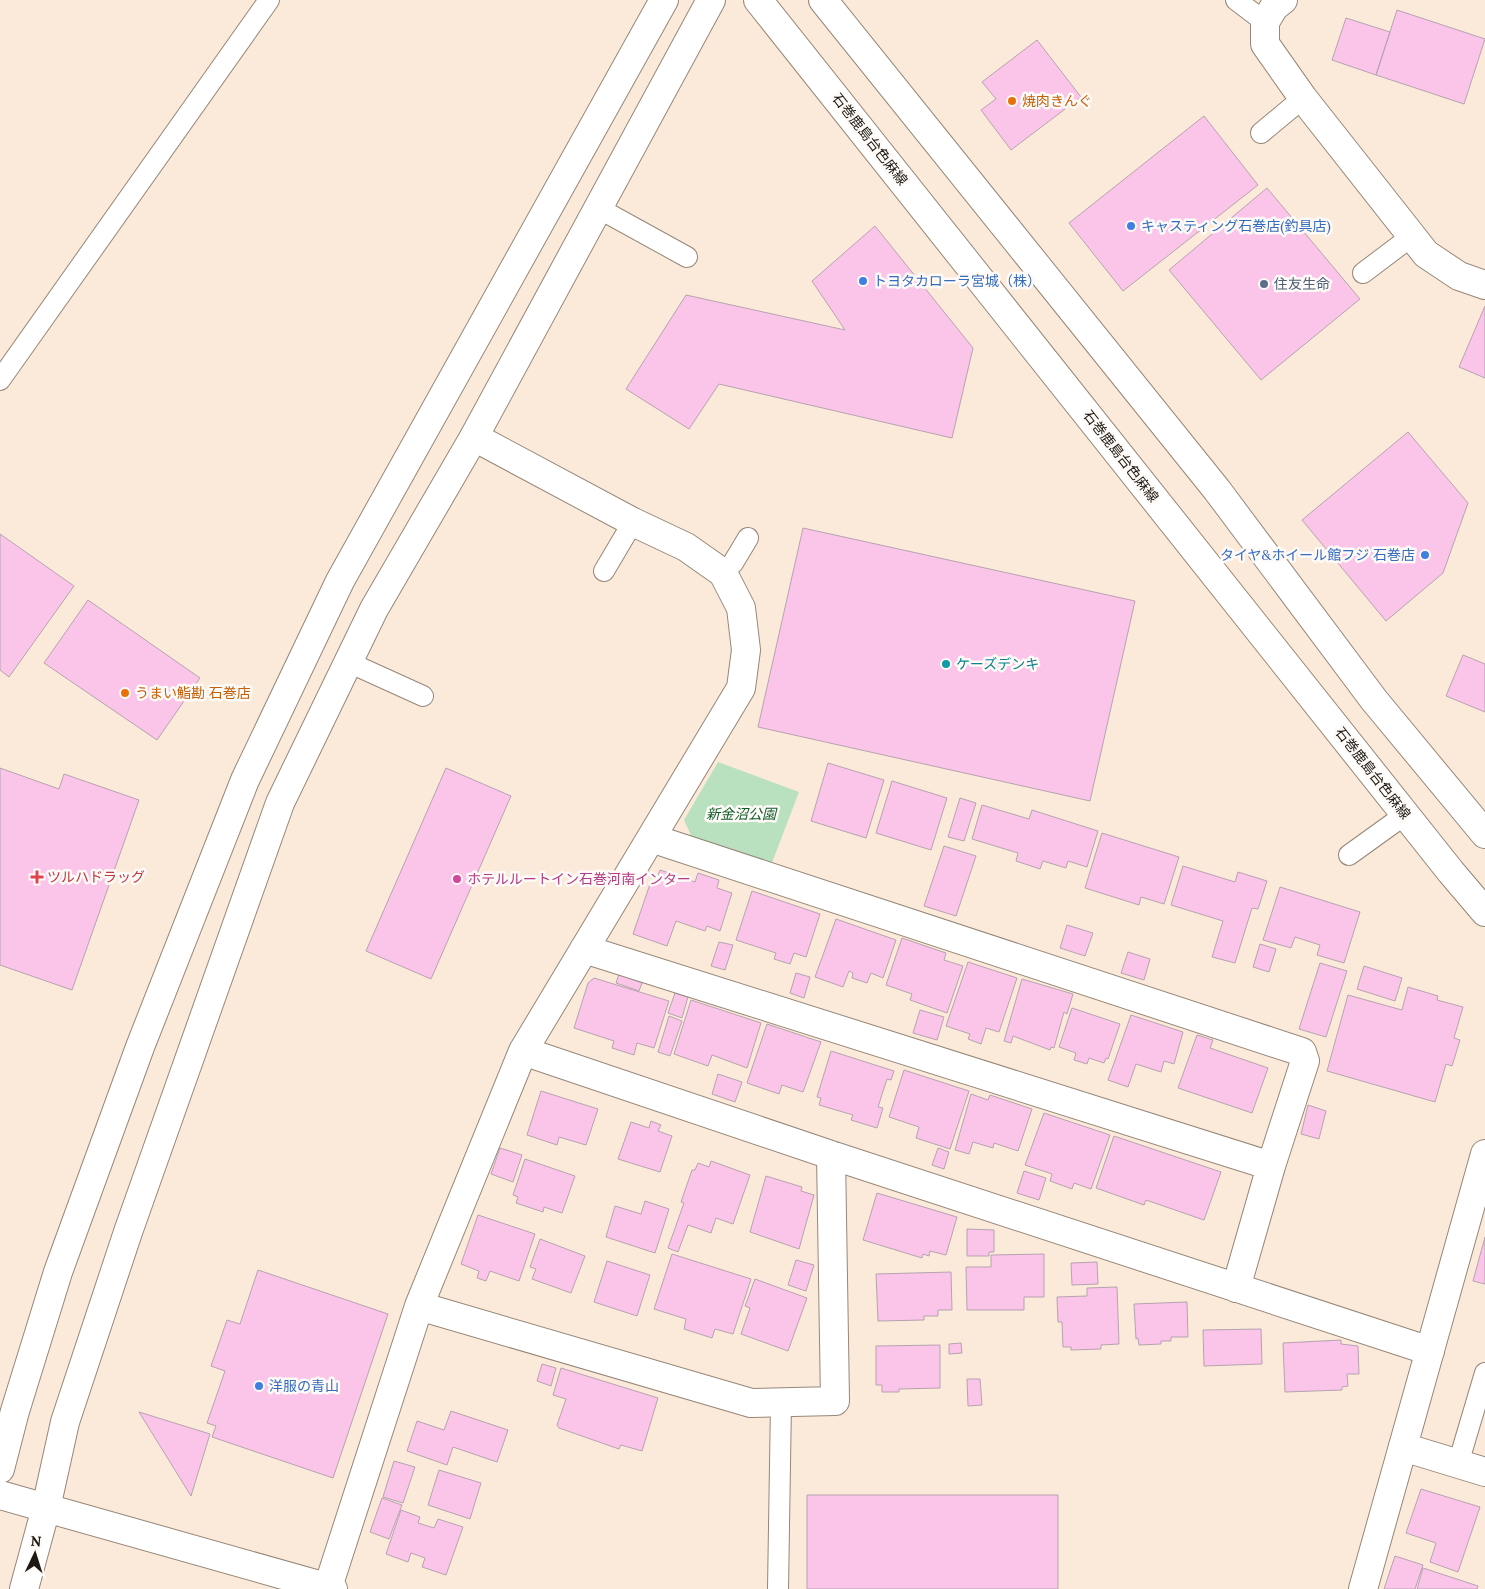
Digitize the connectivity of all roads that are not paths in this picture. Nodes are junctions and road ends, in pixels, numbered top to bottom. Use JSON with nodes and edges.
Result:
{"nodes":[{"id":1,"x":269,"y":0,"type":"edge"},
{"id":2,"x":664,"y":0,"type":"edge"},
{"id":3,"x":711,"y":0,"type":"edge"},
{"id":4,"x":758,"y":0,"type":"edge"},
{"id":5,"x":823,"y":0,"type":"edge"},
{"id":6,"x":1236,"y":0,"type":"edge"},
{"id":7,"x":1283,"y":0,"type":"edge"},
{"id":8,"x":1265,"y":22,"type":"junction"},
{"id":9,"x":1303,"y":98,"type":"junction"},
{"id":10,"x":1261,"y":133,"type":"dead end"},
{"id":11,"x":598,"y":208,"type":"junction"},
{"id":12,"x":1412,"y":236,"type":"junction"},
{"id":13,"x":687,"y":257,"type":"dead end"},
{"id":14,"x":1363,"y":273,"type":"dead end"},
{"id":15,"x":1485,"y":286,"type":"edge"},
{"id":16,"x":0,"y":380,"type":"edge"},
{"id":17,"x":474,"y":437,"type":"junction"},
{"id":18,"x":633,"y":522,"type":"junction"},
{"id":19,"x":748,"y":538,"type":"dead end"},
{"id":20,"x":604,"y":571,"type":"dead end"},
{"id":21,"x":723,"y":573,"type":"junction"},
{"id":22,"x":348,"y":662,"type":"junction"},
{"id":23,"x":423,"y":696,"type":"dead end"},
{"id":24,"x":1406,"y":814,"type":"junction"},
{"id":25,"x":1485,"y":834,"type":"edge"},
{"id":26,"x":651,"y":838,"type":"junction"},
{"id":27,"x":1349,"y":855,"type":"dead end"},
{"id":28,"x":1485,"y":912,"type":"edge"},
{"id":29,"x":584,"y":949,"type":"junction"},
{"id":30,"x":523,"y":1051,"type":"junction"},
{"id":31,"x":1485,"y":1154,"type":"edge"},
{"id":32,"x":831,"y":1155,"type":"junction"},
{"id":33,"x":1271,"y":1166,"type":"junction"},
{"id":34,"x":1236,"y":1288,"type":"junction"},
{"id":35,"x":420,"y":1306,"type":"junction"},
{"id":36,"x":1430,"y":1351,"type":"junction"},
{"id":37,"x":1485,"y":1373,"type":"edge"},
{"id":38,"x":781,"y":1403,"type":"junction"},
{"id":39,"x":1402,"y":1448,"type":"junction"},
{"id":40,"x":1458,"y":1464,"type":"junction"},
{"id":41,"x":0,"y":1469,"type":"edge"},
{"id":42,"x":1485,"y":1472,"type":"edge"},
{"id":43,"x":0,"y":1495,"type":"edge"},
{"id":44,"x":46,"y":1508,"type":"junction"},
{"id":45,"x":299,"y":1584,"type":"edge"},
{"id":46,"x":330,"y":1588,"type":"edge"},
{"id":47,"x":24,"y":1589,"type":"edge"},
{"id":48,"x":778,"y":1589,"type":"edge"},
{"id":49,"x":1362,"y":1589,"type":"edge"}],
"edges":[{"from":1,"to":16,"type":"lane"},
{"from":2,"to":41,"type":"street"},
{"from":3,"to":11,"type":"street"},
{"from":4,"to":24,"type":"street","name":"石巻鹿島台色麻線"},
{"from":5,"to":25,"type":"street"},
{"from":6,"to":8,"type":"lane"},
{"from":7,"to":8,"type":"street"},
{"from":8,"to":9,"type":"street"},
{"from":9,"to":10,"type":"lane"},
{"from":9,"to":12,"type":"street"},
{"from":11,"to":13,"type":"lane"},
{"from":11,"to":17,"type":"street"},
{"from":12,"to":14,"type":"lane"},
{"from":12,"to":15,"type":"street"},
{"from":17,"to":18,"type":"street"},
{"from":17,"to":22,"type":"street"},
{"from":18,"to":20,"type":"lane"},
{"from":18,"to":21,"type":"street"},
{"from":19,"to":21,"type":"lane"},
{"from":21,"to":26,"type":"street"},
{"from":22,"to":23,"type":"lane"},
{"from":22,"to":44,"type":"street"},
{"from":24,"to":27,"type":"lane"},
{"from":24,"to":28,"type":"street","name":"石巻鹿島台色麻線"},
{"from":26,"to":29,"type":"street"},
{"from":26,"to":33,"type":"street"},
{"from":29,"to":30,"type":"street"},
{"from":29,"to":33,"type":"street"},
{"from":30,"to":32,"type":"street"},
{"from":30,"to":35,"type":"street"},
{"from":31,"to":36,"type":"street"},
{"from":32,"to":34,"type":"street"},
{"from":32,"to":38,"type":"street"},
{"from":33,"to":34,"type":"street"},
{"from":34,"to":36,"type":"street"},
{"from":35,"to":38,"type":"street"},
{"from":35,"to":46,"type":"street"},
{"from":36,"to":39,"type":"street"},
{"from":37,"to":40,"type":"lane"},
{"from":38,"to":48,"type":"lane"},
{"from":39,"to":40,"type":"street"},
{"from":39,"to":49,"type":"street"},
{"from":40,"to":42,"type":"street"},
{"from":43,"to":44,"type":"street"},
{"from":44,"to":45,"type":"street"},
{"from":44,"to":47,"type":"street"},
{"from":45,"to":46,"type":"street"}]}
